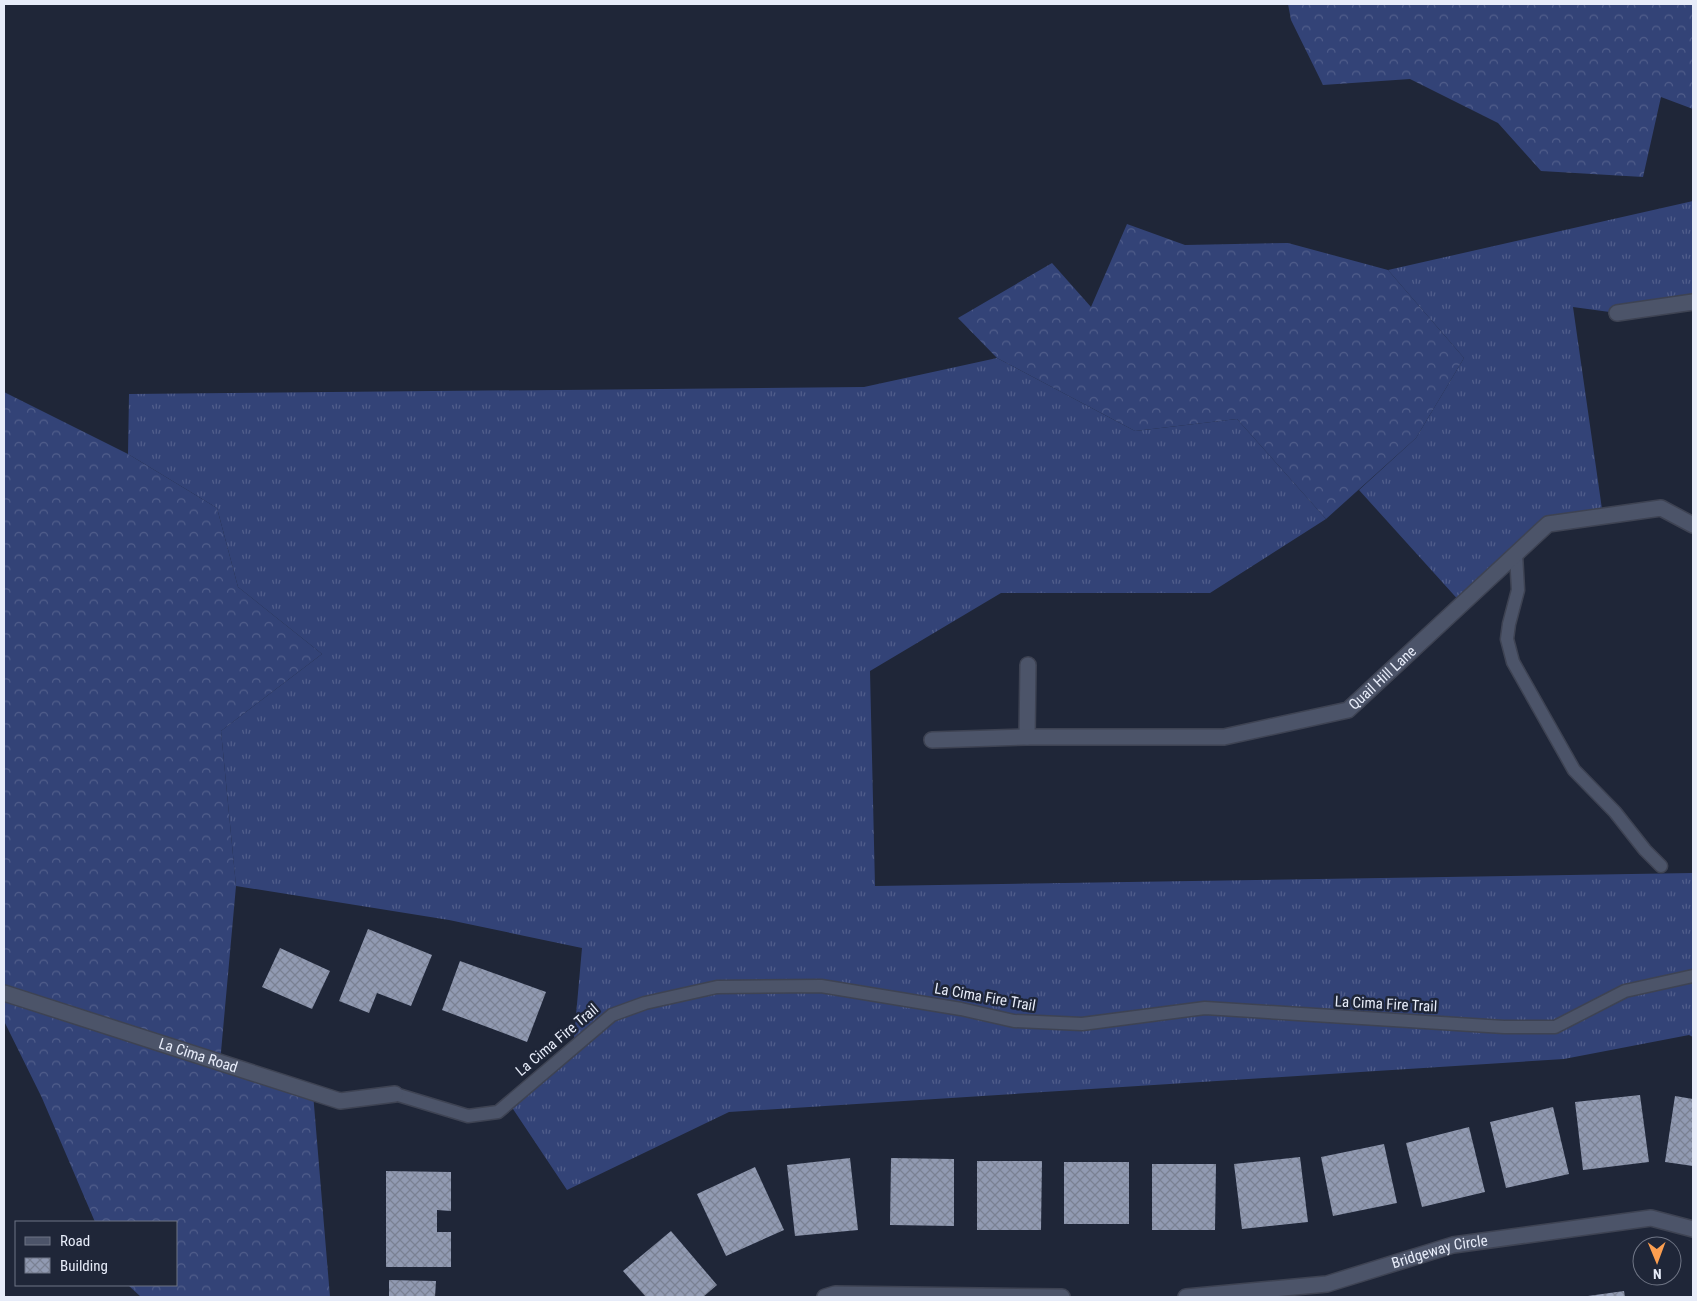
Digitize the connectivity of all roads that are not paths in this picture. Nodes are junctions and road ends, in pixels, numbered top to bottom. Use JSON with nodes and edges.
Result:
{"nodes":[{"id":1,"x":1693,"y":302,"type":"edge"},
{"id":2,"x":1618,"y":313,"type":"dead end"},
{"id":3,"x":1693,"y":525,"type":"edge"},
{"id":4,"x":1516,"y":554,"type":"junction"},
{"id":5,"x":1028,"y":665,"type":"dead end"},
{"id":6,"x":1027,"y":737,"type":"junction"},
{"id":7,"x":932,"y":740,"type":"dead end"},
{"id":8,"x":1661,"y":866,"type":"dead end"},
{"id":9,"x":1693,"y":976,"type":"edge"},
{"id":10,"x":4,"y":993,"type":"edge"},
{"id":11,"x":395,"y":1094,"type":"joint"},
{"id":12,"x":1693,"y":1229,"type":"edge"},
{"id":13,"x":825,"y":1297,"type":"edge"},
{"id":14,"x":1062,"y":1297,"type":"edge"},
{"id":15,"x":1186,"y":1297,"type":"edge"}],
"edges":[{"from":1,"to":2,"type":"street"},
{"from":3,"to":4,"type":"street","name":"Quail Hill Lane"},
{"from":4,"to":6,"type":"street","name":"Quail Hill Lane"},
{"from":4,"to":8,"type":"lane"},
{"from":5,"to":6,"type":"street"},
{"from":6,"to":7,"type":"street","name":"Quail Hill Lane"},
{"from":9,"to":11,"type":"lane","name":"La Cima Fire Trail"},
{"from":10,"to":11,"type":"street","name":"La Cima Road"},
{"from":12,"to":15,"type":"street","name":"Bridgeway Circle"},
{"from":13,"to":14,"type":"street"}]}
